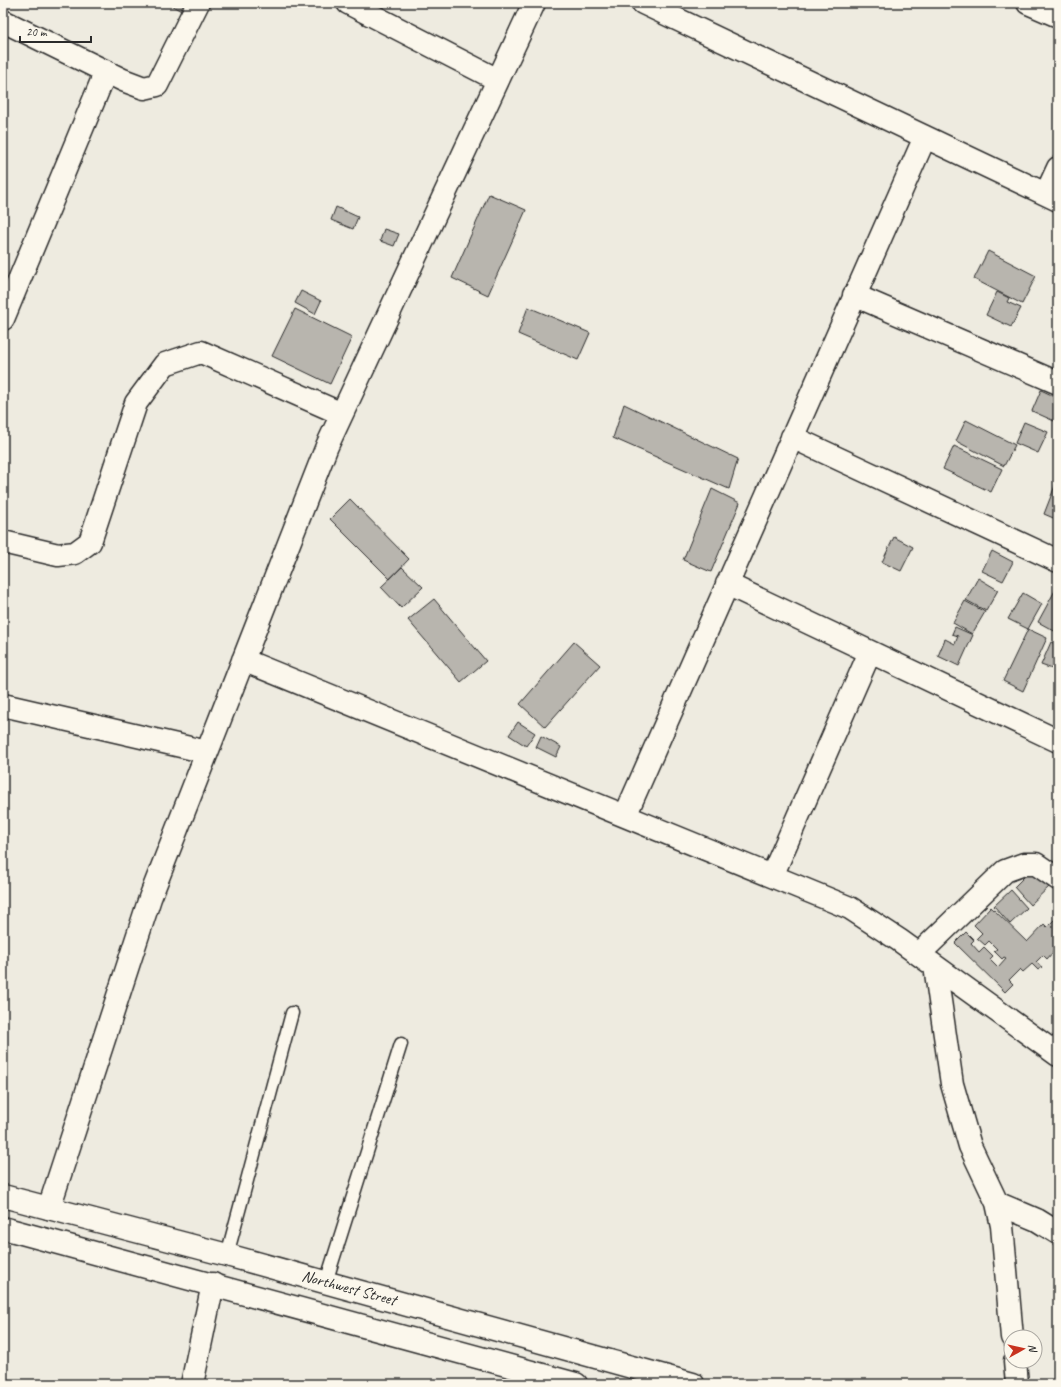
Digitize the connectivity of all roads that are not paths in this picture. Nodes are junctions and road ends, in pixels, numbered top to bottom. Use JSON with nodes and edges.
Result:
{"nodes":[{"id":1,"x":198,"y":3,"type":"edge"},
{"id":2,"x":348,"y":3,"type":"edge"},
{"id":3,"x":534,"y":3,"type":"edge"},
{"id":4,"x":643,"y":3,"type":"edge"},
{"id":5,"x":1028,"y":3,"type":"edge"},
{"id":6,"x":1058,"y":16,"type":"edge"},
{"id":7,"x":3,"y":21,"type":"edge"},
{"id":8,"x":106,"y":71,"type":"junction"},
{"id":9,"x":498,"y":80,"type":"junction"},
{"id":10,"x":924,"y":137,"type":"junction"},
{"id":11,"x":1058,"y":168,"type":"edge"},
{"id":12,"x":1052,"y":197,"type":"edge"},
{"id":13,"x":854,"y":295,"type":"junction"},
{"id":14,"x":3,"y":319,"type":"edge"},
{"id":15,"x":1058,"y":383,"type":"edge"},
{"id":16,"x":342,"y":414,"type":"junction"},
{"id":17,"x":792,"y":438,"type":"junction"},
{"id":18,"x":3,"y":542,"type":"edge"},
{"id":19,"x":1058,"y":560,"type":"edge"},
{"id":20,"x":727,"y":584,"type":"junction"},
{"id":21,"x":870,"y":652,"type":"junction"},
{"id":22,"x":243,"y":660,"type":"junction"},
{"id":23,"x":3,"y":705,"type":"edge"},
{"id":24,"x":1058,"y":741,"type":"edge"},
{"id":25,"x":207,"y":752,"type":"junction"},
{"id":26,"x":625,"y":816,"type":"junction"},
{"id":27,"x":772,"y":876,"type":"junction"},
{"id":28,"x":1058,"y":879,"type":"edge"},
{"id":29,"x":927,"y":960,"type":"junction"},
{"id":30,"x":292,"y":1013,"type":"dead end"},
{"id":31,"x":401,"y":1044,"type":"dead end"},
{"id":32,"x":1058,"y":1055,"type":"edge"},
{"id":33,"x":3,"y":1196,"type":"edge"},
{"id":34,"x":997,"y":1203,"type":"junction"},
{"id":35,"x":49,"y":1208,"type":"junction"},
{"id":36,"x":3,"y":1228,"type":"edge"},
{"id":37,"x":1058,"y":1233,"type":"edge"},
{"id":38,"x":227,"y":1255,"type":"junction"},
{"id":39,"x":326,"y":1282,"type":"junction"},
{"id":40,"x":213,"y":1284,"type":"junction"},
{"id":41,"x":1011,"y":1329,"type":"edge"},
{"id":42,"x":1016,"y":1369,"type":"edge"},
{"id":43,"x":192,"y":1384,"type":"edge"},
{"id":44,"x":576,"y":1384,"type":"edge"},
{"id":45,"x":693,"y":1384,"type":"edge"},
{"id":46,"x":1017,"y":1384,"type":"edge"}],
"edges":[{"from":1,"to":8,"type":"street"},
{"from":2,"to":9,"type":"street"},
{"from":3,"to":9,"type":"street"},
{"from":4,"to":10,"type":"street"},
{"from":5,"to":6,"type":"street"},
{"from":7,"to":8,"type":"street"},
{"from":8,"to":14,"type":"street"},
{"from":9,"to":16,"type":"street"},
{"from":10,"to":12,"type":"street"},
{"from":10,"to":13,"type":"street"},
{"from":11,"to":12,"type":"street"},
{"from":13,"to":15,"type":"street"},
{"from":13,"to":17,"type":"street"},
{"from":16,"to":18,"type":"street"},
{"from":16,"to":22,"type":"street"},
{"from":17,"to":19,"type":"street"},
{"from":17,"to":20,"type":"street"},
{"from":20,"to":21,"type":"street"},
{"from":20,"to":26,"type":"street"},
{"from":21,"to":24,"type":"street"},
{"from":21,"to":27,"type":"street"},
{"from":22,"to":25,"type":"street"},
{"from":22,"to":26,"type":"street"},
{"from":23,"to":25,"type":"street"},
{"from":25,"to":35,"type":"street"},
{"from":26,"to":27,"type":"street"},
{"from":27,"to":29,"type":"street"},
{"from":28,"to":29,"type":"street"},
{"from":29,"to":32,"type":"street"},
{"from":29,"to":34,"type":"street"},
{"from":30,"to":38,"type":"lane"},
{"from":31,"to":39,"type":"lane"},
{"from":33,"to":35,"type":"street","name":"Northwest Street"},
{"from":34,"to":37,"type":"street"},
{"from":34,"to":41,"type":"street"},
{"from":35,"to":38,"type":"street","name":"Northwest Street"},
{"from":36,"to":40,"type":"street","name":"Northwest Street"},
{"from":38,"to":39,"type":"street","name":"Northwest Street"},
{"from":39,"to":45,"type":"street","name":"Northwest Street"},
{"from":40,"to":43,"type":"street"},
{"from":40,"to":44,"type":"street","name":"Northwest Street"},
{"from":42,"to":46,"type":"street"}]}
